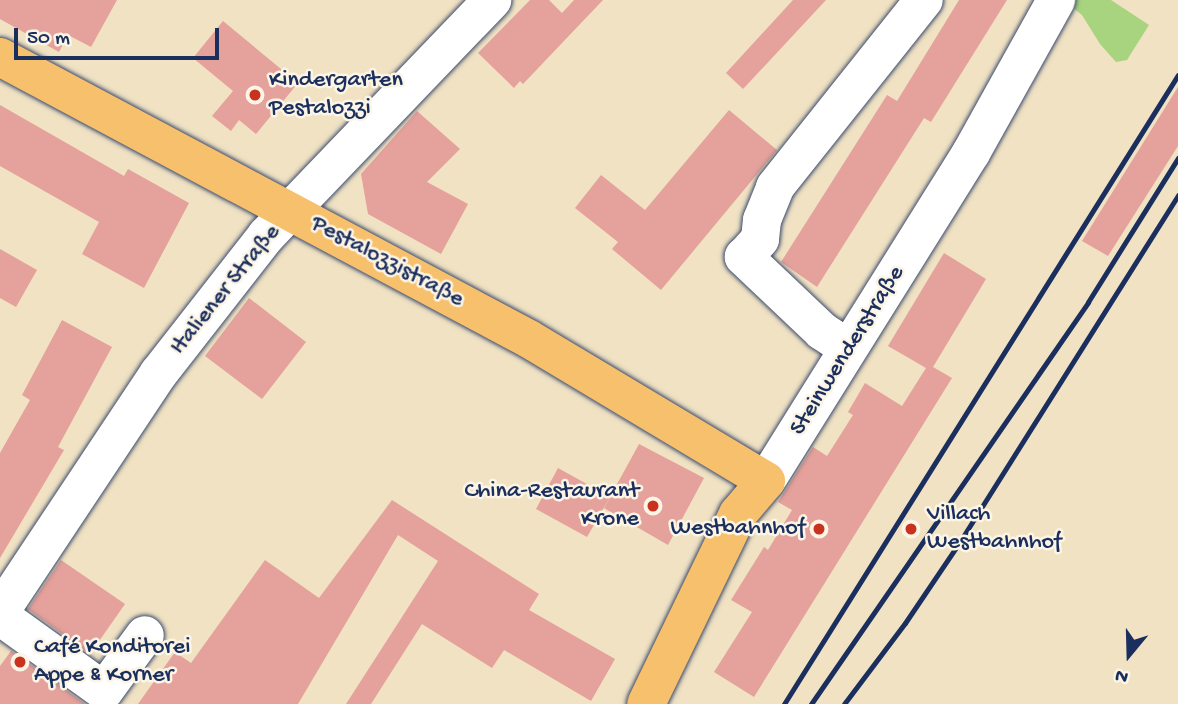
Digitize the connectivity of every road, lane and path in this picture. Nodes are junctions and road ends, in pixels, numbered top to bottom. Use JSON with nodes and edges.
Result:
{"nodes":[{"id":1,"x":492,"y":0,"type":"edge"},
{"id":2,"x":925,"y":0,"type":"edge"},
{"id":3,"x":1056,"y":0,"type":"edge"},
{"id":4,"x":0,"y":57,"type":"edge"},
{"id":5,"x":291,"y":210,"type":"junction"},
{"id":6,"x":848,"y":348,"type":"junction"},
{"id":7,"x":766,"y":481,"type":"junction"},
{"id":8,"x":0,"y":614,"type":"edge"},
{"id":9,"x":145,"y":635,"type":"dead end"},
{"id":10,"x":646,"y":704,"type":"edge"}],
"edges":[{"from":1,"to":5,"type":"street","name":"Italiener Straße"},
{"from":2,"to":6,"type":"street"},
{"from":3,"to":6,"type":"street","name":"Steinwenderstraße"},
{"from":4,"to":5,"type":"main road","name":"Pestalozzistraße"},
{"from":5,"to":7,"type":"main road","name":"Pestalozzistraße"},
{"from":5,"to":8,"type":"street","name":"Italiener Straße"},
{"from":6,"to":7,"type":"street","name":"Steinwenderstraße"},
{"from":7,"to":10,"type":"main road","name":"Steinwenderstraße"},
{"from":8,"to":9,"type":"street"}]}
